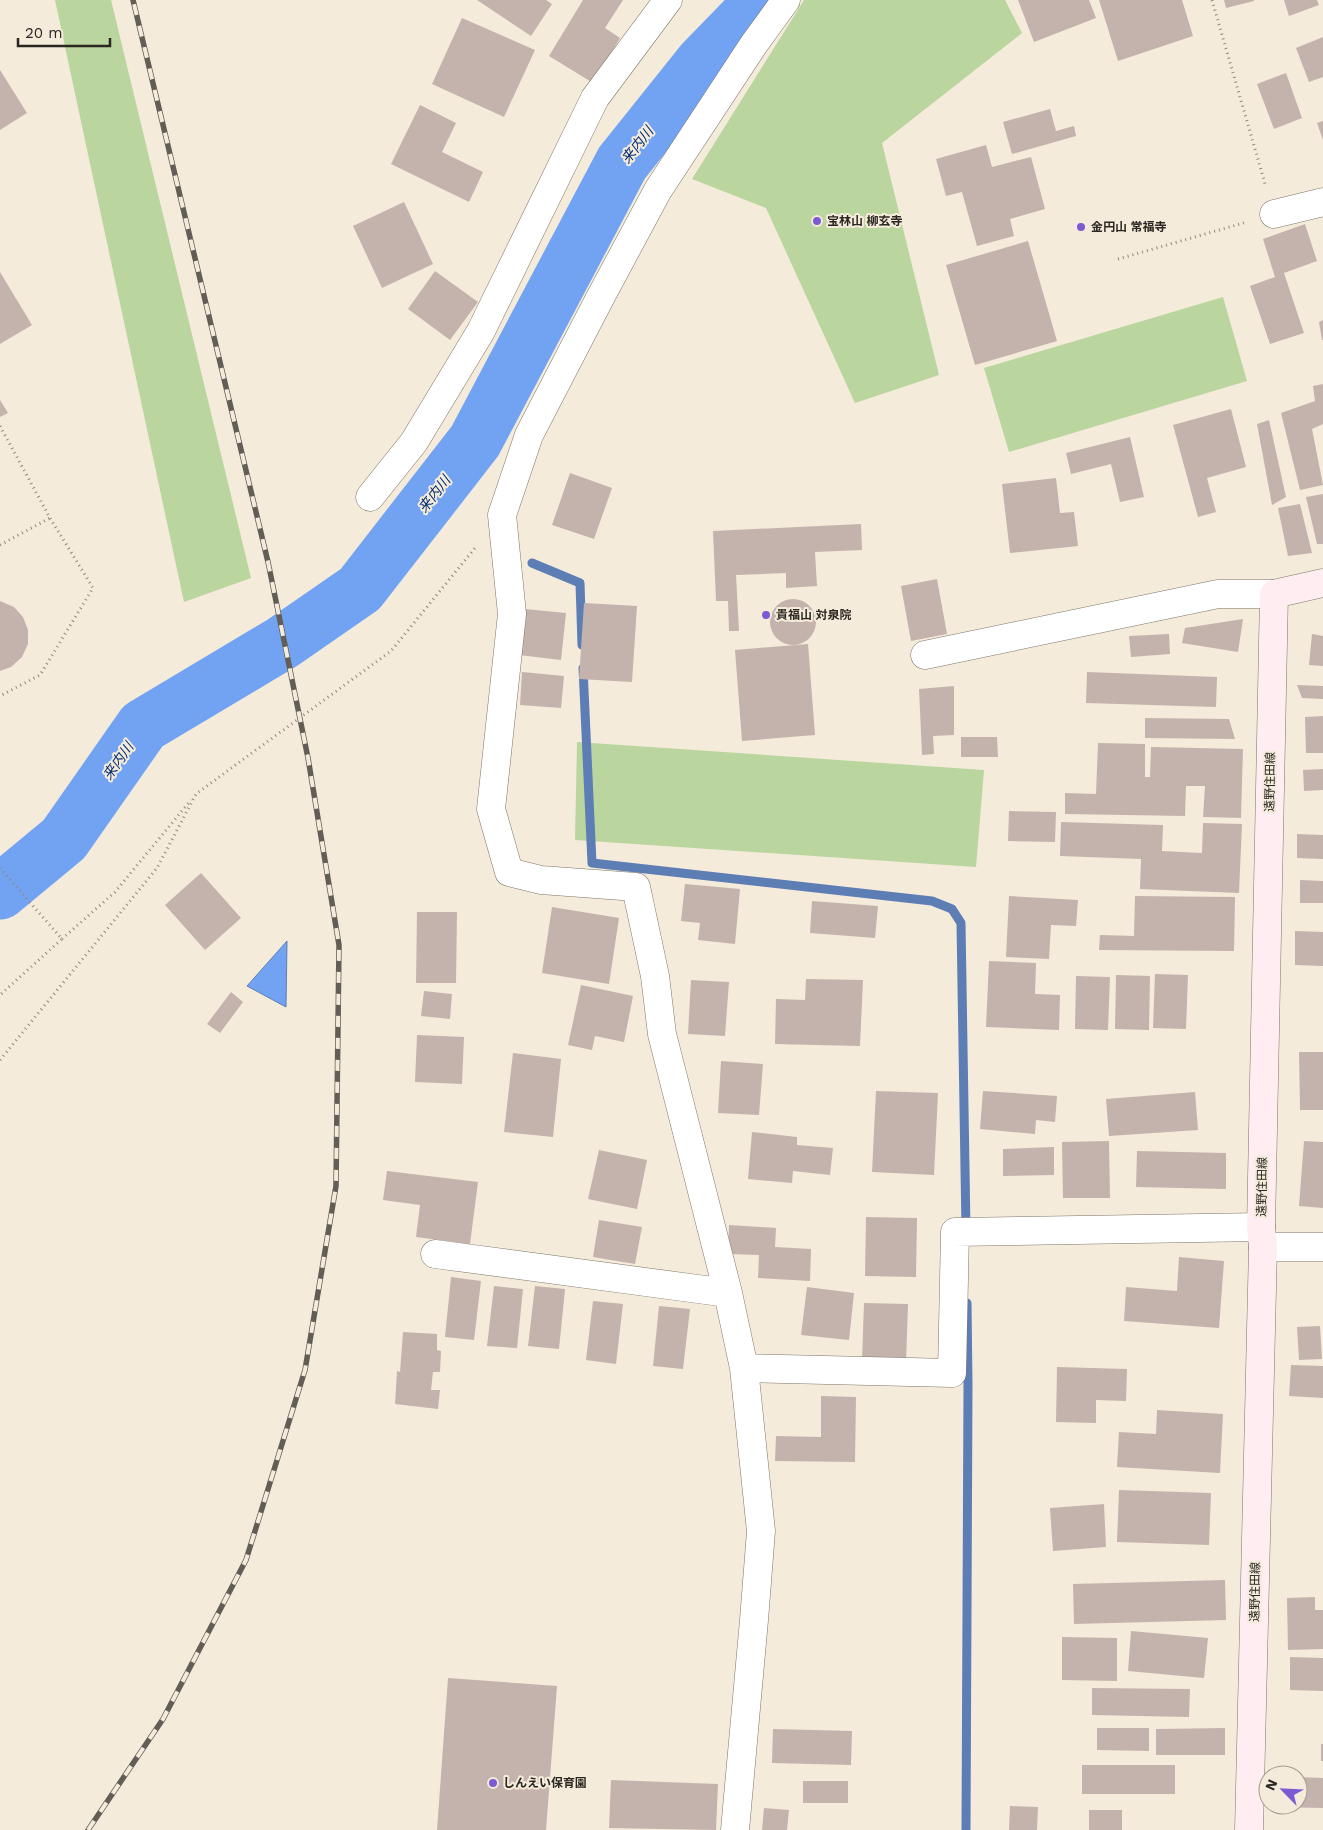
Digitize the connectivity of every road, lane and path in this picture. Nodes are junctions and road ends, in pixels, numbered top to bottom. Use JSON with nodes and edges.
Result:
{"nodes":[{"id":1,"x":668,"y":0,"type":"edge"},
{"id":2,"x":786,"y":0,"type":"edge"},
{"id":3,"x":1212,"y":0,"type":"edge"},
{"id":4,"x":1323,"y":202,"type":"edge"},
{"id":5,"x":1274,"y":214,"type":"junction"},
{"id":6,"x":1118,"y":259,"type":"dead end"},
{"id":7,"x":0,"y":426,"type":"edge"},
{"id":8,"x":370,"y":497,"type":"dead end"},
{"id":9,"x":502,"y":515,"type":"junction"},
{"id":10,"x":50,"y":518,"type":"junction"},
{"id":11,"x":0,"y":545,"type":"edge"},
{"id":12,"x":1323,"y":583,"type":"edge"},
{"id":13,"x":1274,"y":594,"type":"junction"},
{"id":14,"x":925,"y":656,"type":"dead end"},
{"id":15,"x":0,"y":696,"type":"edge"},
{"id":16,"x":196,"y":794,"type":"junction"},
{"id":17,"x":0,"y":868,"type":"edge"},
{"id":18,"x":62,"y":939,"type":"junction"},
{"id":19,"x":0,"y":996,"type":"edge"},
{"id":20,"x":0,"y":1060,"type":"edge"},
{"id":21,"x":1262,"y":1237,"type":"junction"},
{"id":22,"x":1323,"y":1247,"type":"edge"},
{"id":23,"x":435,"y":1254,"type":"dead end"},
{"id":24,"x":728,"y":1293,"type":"junction"},
{"id":25,"x":744,"y":1368,"type":"junction"},
{"id":26,"x":734,"y":1830,"type":"edge"},
{"id":27,"x":1250,"y":1830,"type":"edge"}],
"edges":[{"from":1,"to":8,"type":"street"},
{"from":2,"to":9,"type":"street"},
{"from":3,"to":5,"type":"path"},
{"from":4,"to":5,"type":"street"},
{"from":5,"to":6,"type":"path"},
{"from":7,"to":10,"type":"path"},
{"from":9,"to":16,"type":"path"},
{"from":9,"to":24,"type":"street"},
{"from":10,"to":11,"type":"path"},
{"from":10,"to":15,"type":"path"},
{"from":12,"to":13,"type":"main road"},
{"from":13,"to":14,"type":"street"},
{"from":13,"to":21,"type":"main road","name":"遠野住田線"},
{"from":16,"to":18,"type":"path"},
{"from":16,"to":20,"type":"path"},
{"from":17,"to":18,"type":"path"},
{"from":18,"to":19,"type":"path"},
{"from":21,"to":22,"type":"street"},
{"from":21,"to":25,"type":"street"},
{"from":21,"to":27,"type":"main road","name":"遠野住田線"},
{"from":23,"to":24,"type":"street"},
{"from":24,"to":25,"type":"street"},
{"from":25,"to":26,"type":"street"}]}
